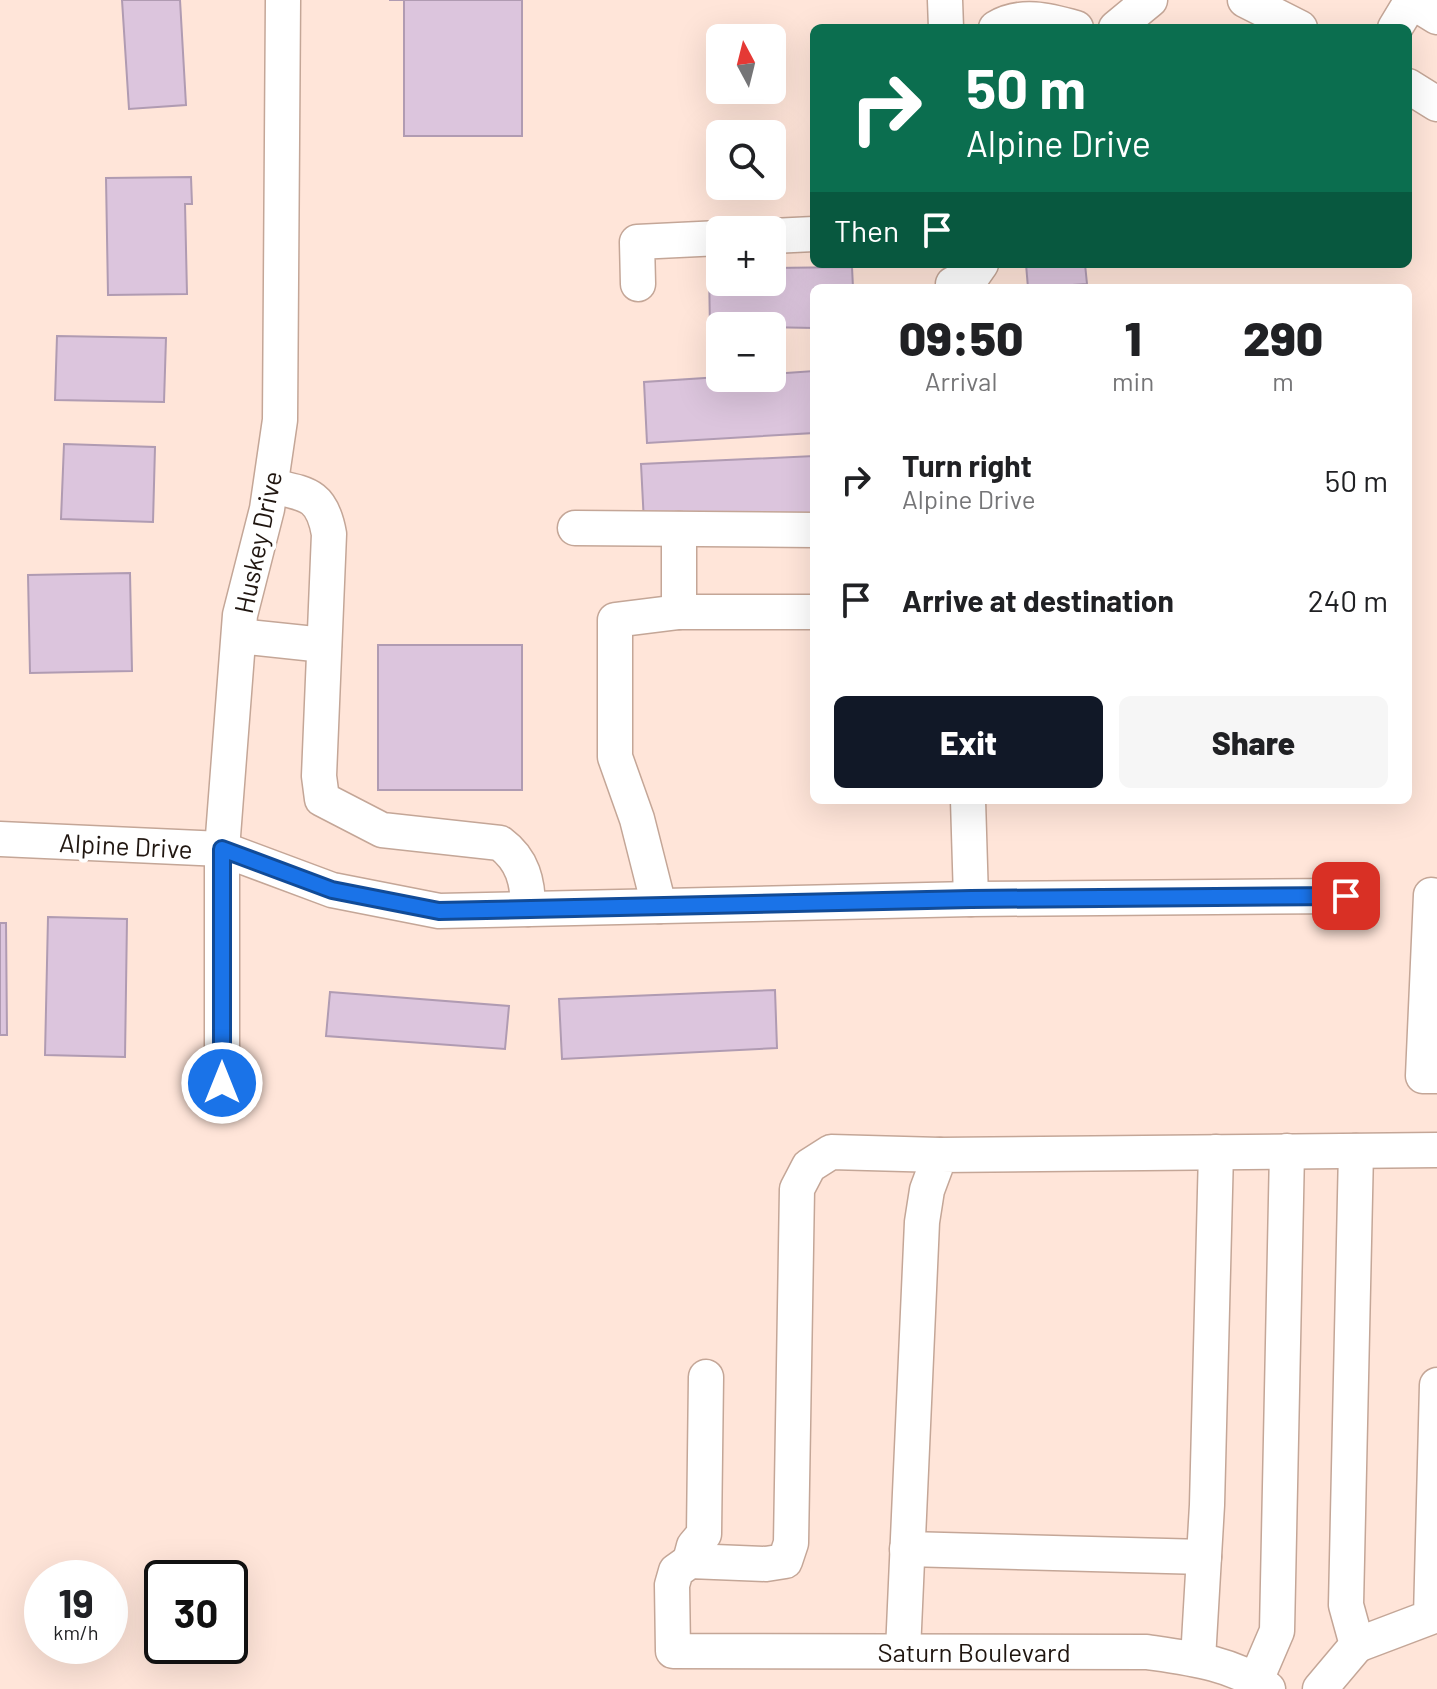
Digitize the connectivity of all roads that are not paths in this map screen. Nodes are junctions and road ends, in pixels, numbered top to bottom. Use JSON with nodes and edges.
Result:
{"nodes":[{"id":1,"x":283,"y":0,"type":"edge"},
{"id":2,"x":945,"y":0,"type":"edge"},
{"id":3,"x":1150,"y":0,"type":"edge"},
{"id":4,"x":1245,"y":0,"type":"edge"},
{"id":5,"x":1411,"y":0,"type":"edge"},
{"id":6,"x":1437,"y":17,"type":"edge"},
{"id":7,"x":946,"y":24,"type":"edge"},
{"id":8,"x":1004,"y":24,"type":"edge"},
{"id":9,"x":1063,"y":24,"type":"edge"},
{"id":10,"x":1121,"y":24,"type":"edge"},
{"id":11,"x":1292,"y":24,"type":"edge"},
{"id":12,"x":1397,"y":24,"type":"edge"},
{"id":13,"x":1412,"y":88,"type":"edge"},
{"id":14,"x":1437,"y":104,"type":"edge"},
{"id":15,"x":810,"y":234,"type":"edge"},
{"id":16,"x":786,"y":235,"type":"edge"},
{"id":17,"x":706,"y":239,"type":"edge"},
{"id":18,"x":978,"y":268,"type":"edge"},
{"id":19,"x":953,"y":279,"type":"edge"},
{"id":20,"x":638,"y":284,"type":"dead end"},
{"id":21,"x":271,"y":486,"type":"junction"},
{"id":22,"x":575,"y":528,"type":"dead end"},
{"id":23,"x":679,"y":529,"type":"junction"},
{"id":24,"x":810,"y":530,"type":"edge"},
{"id":25,"x":679,"y":612,"type":"junction"},
{"id":26,"x":810,"y":612,"type":"edge"},
{"id":27,"x":239,"y":636,"type":"junction"},
{"id":28,"x":324,"y":645,"type":"junction"},
{"id":29,"x":968,"y":804,"type":"edge"},
{"id":30,"x":0,"y":839,"type":"edge"},
{"id":31,"x":222,"y":849,"type":"junction"},
{"id":32,"x":1346,"y":896,"type":"dead end"},
{"id":33,"x":1437,"y":896,"type":"edge"},
{"id":34,"x":971,"y":899,"type":"junction"},
{"id":35,"x":659,"y":906,"type":"junction"},
{"id":36,"x":528,"y":909,"type":"junction"},
{"id":37,"x":1437,"y":1076,"type":"edge"},
{"id":38,"x":222,"y":1083,"type":"dead end"},
{"id":39,"x":1437,"y":1150,"type":"edge"},
{"id":40,"x":1287,"y":1151,"type":"junction"},
{"id":41,"x":1356,"y":1151,"type":"junction"},
{"id":42,"x":1216,"y":1152,"type":"junction"},
{"id":43,"x":940,"y":1155,"type":"junction"},
{"id":44,"x":706,"y":1377,"type":"dead end"},
{"id":45,"x":1437,"y":1385,"type":"edge"},
{"id":46,"x":907,"y":1549,"type":"junction"},
{"id":47,"x":1204,"y":1557,"type":"junction"},
{"id":48,"x":690,"y":1561,"type":"junction"},
{"id":49,"x":1357,"y":1645,"type":"junction"},
{"id":50,"x":903,"y":1651,"type":"junction"},
{"id":51,"x":1198,"y":1659,"type":"junction"},
{"id":52,"x":1262,"y":1684,"type":"edge"},
{"id":53,"x":1320,"y":1689,"type":"edge"}],
"edges":[{"from":1,"to":21,"type":"street","name":"Huskey Drive"},
{"from":2,"to":7,"type":"street"},
{"from":3,"to":10,"type":"street"},
{"from":4,"to":11,"type":"street"},
{"from":5,"to":6,"type":"street"},
{"from":5,"to":12,"type":"street"},
{"from":8,"to":9,"type":"street"},
{"from":13,"to":14,"type":"street"},
{"from":15,"to":16,"type":"street"},
{"from":17,"to":20,"type":"street"},
{"from":18,"to":19,"type":"street"},
{"from":21,"to":27,"type":"street","name":"Huskey Drive"},
{"from":21,"to":28,"type":"street"},
{"from":22,"to":23,"type":"street"},
{"from":23,"to":24,"type":"street"},
{"from":23,"to":25,"type":"street"},
{"from":25,"to":26,"type":"street"},
{"from":25,"to":35,"type":"street"},
{"from":27,"to":28,"type":"street"},
{"from":27,"to":31,"type":"street","name":"Huskey Drive"},
{"from":28,"to":36,"type":"street"},
{"from":29,"to":34,"type":"street"},
{"from":30,"to":31,"type":"street","name":"Alpine Drive"},
{"from":31,"to":36,"type":"street","name":"Alpine Drive"},
{"from":31,"to":38,"type":"street","name":"Huskey Drive"},
{"from":32,"to":34,"type":"street","name":"Alpine Drive"},
{"from":33,"to":37,"type":"street"},
{"from":34,"to":35,"type":"street","name":"Alpine Drive"},
{"from":35,"to":36,"type":"street","name":"Alpine Drive"},
{"from":39,"to":41,"type":"street"},
{"from":40,"to":41,"type":"street"},
{"from":40,"to":42,"type":"street"},
{"from":40,"to":52,"type":"street"},
{"from":41,"to":49,"type":"street"},
{"from":42,"to":43,"type":"street"},
{"from":42,"to":47,"type":"street"},
{"from":43,"to":46,"type":"street"},
{"from":43,"to":48,"type":"street"},
{"from":44,"to":48,"type":"street"},
{"from":45,"to":49,"type":"street"},
{"from":46,"to":47,"type":"street"},
{"from":46,"to":50,"type":"street"},
{"from":47,"to":51,"type":"street"},
{"from":48,"to":50,"type":"street","name":"Saturn Boulevard"},
{"from":49,"to":53,"type":"street"},
{"from":50,"to":51,"type":"street","name":"Saturn Boulevard"},
{"from":51,"to":52,"type":"street","name":"Saturn Boulevard"}]}
